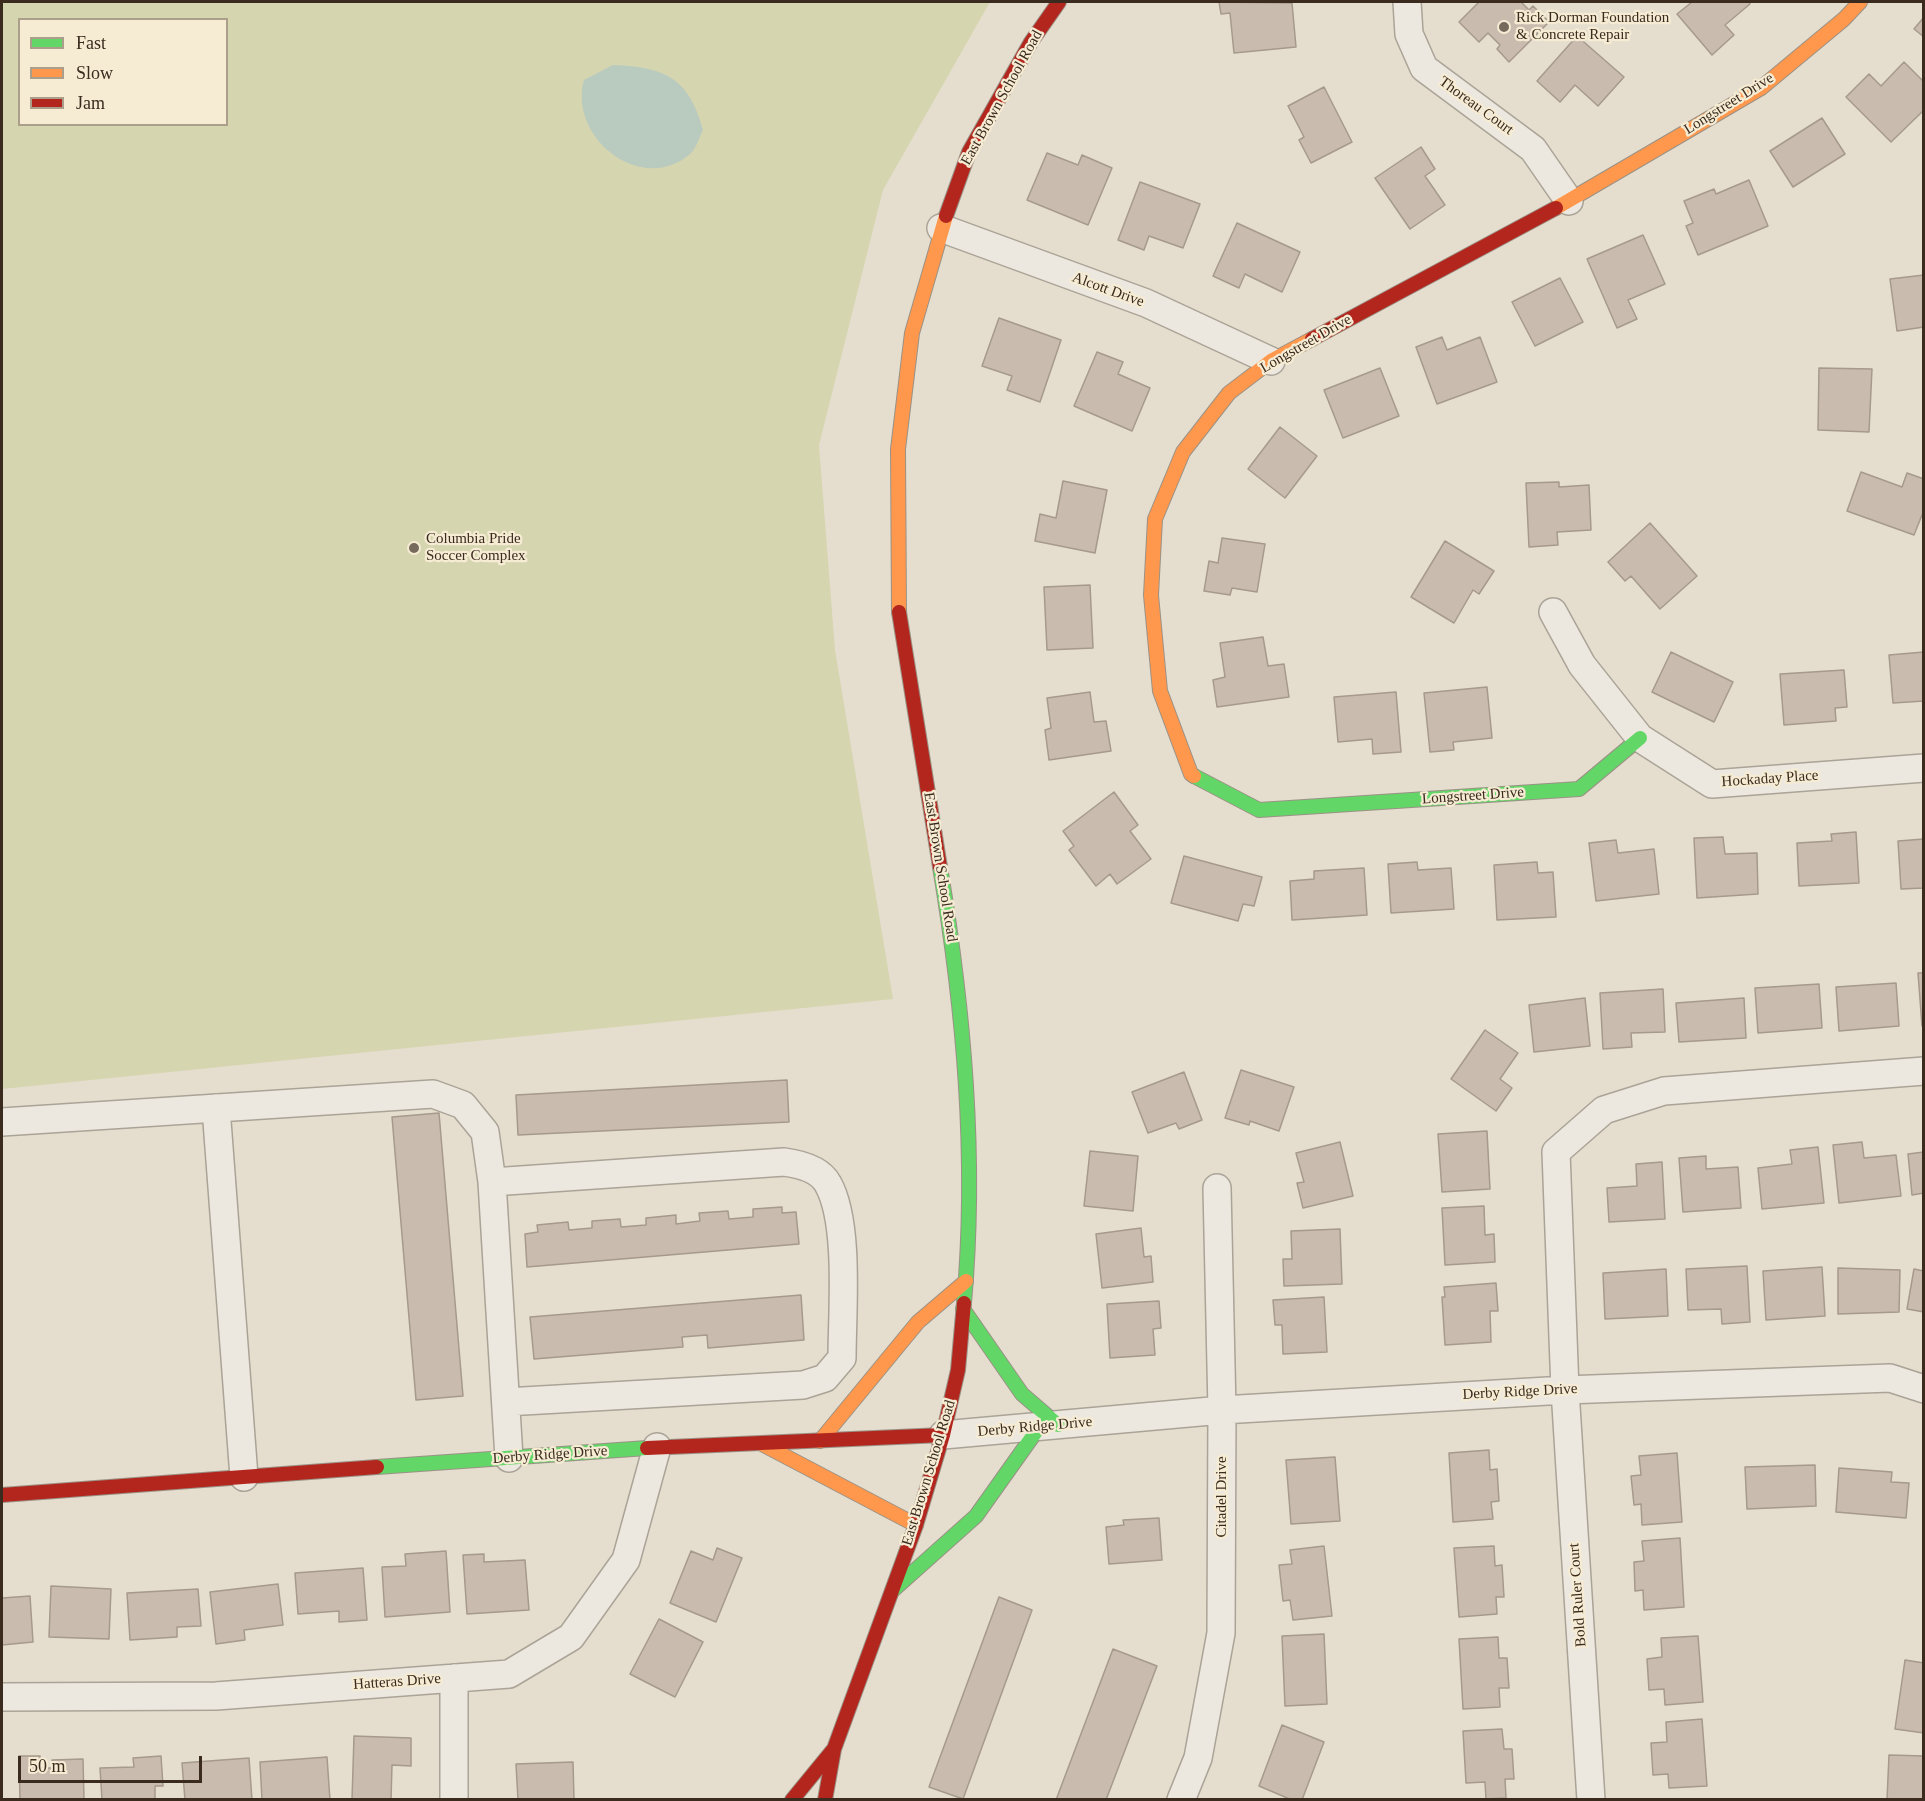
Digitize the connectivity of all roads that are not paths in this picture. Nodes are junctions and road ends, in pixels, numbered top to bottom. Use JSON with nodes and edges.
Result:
{"nodes":[{"id":1,"x":1059,"y":2,"type":"edge"},
{"id":2,"x":1407,"y":2,"type":"edge"},
{"id":3,"x":1860,"y":2,"type":"edge"},
{"id":4,"x":1569,"y":201,"type":"junction"},
{"id":5,"x":941,"y":228,"type":"junction"},
{"id":6,"x":1271,"y":361,"type":"junction"},
{"id":7,"x":1553,"y":612,"type":"dead end"},
{"id":8,"x":1640,"y":738,"type":"junction"},
{"id":9,"x":1923,"y":768,"type":"edge"},
{"id":10,"x":1923,"y":1071,"type":"edge"},
{"id":11,"x":216,"y":1108,"type":"junction"},
{"id":12,"x":2,"y":1122,"type":"edge"},
{"id":13,"x":492,"y":1182,"type":"junction"},
{"id":14,"x":1217,"y":1188,"type":"dead end"},
{"id":15,"x":966,"y":1281,"type":"junction"},
{"id":16,"x":963,"y":1309,"type":"junction"},
{"id":17,"x":1565,"y":1389,"type":"junction"},
{"id":18,"x":1923,"y":1389,"type":"edge"},
{"id":19,"x":506,"y":1402,"type":"junction"},
{"id":20,"x":1222,"y":1410,"type":"junction"},
{"id":21,"x":1049,"y":1426,"type":"junction"},
{"id":22,"x":944,"y":1435,"type":"junction"},
{"id":23,"x":820,"y":1441,"type":"junction"},
{"id":24,"x":760,"y":1443,"type":"junction"},
{"id":25,"x":657,"y":1447,"type":"junction"},
{"id":26,"x":509,"y":1458,"type":"junction"},
{"id":27,"x":244,"y":1477,"type":"junction"},
{"id":28,"x":2,"y":1494,"type":"edge"},
{"id":29,"x":916,"y":1525,"type":"junction"},
{"id":30,"x":889,"y":1594,"type":"junction"},
{"id":31,"x":454,"y":1678,"type":"junction"},
{"id":32,"x":2,"y":1697,"type":"edge"},
{"id":33,"x":834,"y":1749,"type":"junction"},
{"id":34,"x":454,"y":1800,"type":"edge"},
{"id":35,"x":792,"y":1800,"type":"edge"},
{"id":36,"x":825,"y":1800,"type":"edge"},
{"id":37,"x":1181,"y":1800,"type":"edge"},
{"id":38,"x":1591,"y":1800,"type":"edge"}],
"edges":[{"from":1,"to":5,"type":"main road","name":"East Brown School Road"},
{"from":2,"to":4,"type":"street","name":"Thoreau Court"},
{"from":3,"to":4,"type":"main road","name":"Longstreet Drive"},
{"from":4,"to":6,"type":"main road","name":"Longstreet Drive"},
{"from":5,"to":6,"type":"street","name":"Alcott Drive"},
{"from":5,"to":15,"type":"main road","name":"East Brown School Road"},
{"from":6,"to":8,"type":"main road","name":"Longstreet Drive"},
{"from":7,"to":8,"type":"street","name":"Hockaday Place"},
{"from":8,"to":9,"type":"street","name":"Hockaday Place"},
{"from":10,"to":17,"type":"street","name":"Bold Ruler Court"},
{"from":11,"to":12,"type":"street"},
{"from":11,"to":13,"type":"street"},
{"from":11,"to":27,"type":"street"},
{"from":13,"to":19,"type":"street"},
{"from":13,"to":19,"type":"street"},
{"from":14,"to":20,"type":"street","name":"Citadel Drive"},
{"from":15,"to":16,"type":"main road","name":"East Brown School Road"},
{"from":15,"to":23,"type":"main road"},
{"from":16,"to":21,"type":"main road"},
{"from":16,"to":22,"type":"main road","name":"East Brown School Road"},
{"from":17,"to":18,"type":"street","name":"Derby Ridge Drive"},
{"from":17,"to":20,"type":"street","name":"Derby Ridge Drive"},
{"from":17,"to":38,"type":"street","name":"Bold Ruler Court"},
{"from":19,"to":26,"type":"street"},
{"from":20,"to":21,"type":"street","name":"Derby Ridge Drive"},
{"from":20,"to":37,"type":"street","name":"Citadel Drive"},
{"from":21,"to":22,"type":"street","name":"Derby Ridge Drive"},
{"from":21,"to":30,"type":"main road"},
{"from":22,"to":23,"type":"main road","name":"Derby Ridge Drive"},
{"from":22,"to":29,"type":"main road","name":"East Brown School Road"},
{"from":23,"to":24,"type":"main road","name":"Derby Ridge Drive"},
{"from":24,"to":25,"type":"main road","name":"Derby Ridge Drive"},
{"from":24,"to":29,"type":"main road"},
{"from":25,"to":26,"type":"main road","name":"Derby Ridge Drive"},
{"from":25,"to":31,"type":"street","name":"Hatteras Drive"},
{"from":26,"to":27,"type":"main road","name":"Derby Ridge Drive"},
{"from":27,"to":28,"type":"main road","name":"Derby Ridge Drive"},
{"from":29,"to":30,"type":"main road","name":"East Brown School Road"},
{"from":30,"to":33,"type":"main road","name":"East Brown School Road"},
{"from":31,"to":32,"type":"street","name":"Hatteras Drive"},
{"from":31,"to":34,"type":"street"},
{"from":33,"to":35,"type":"main road","name":"East Brown School Road"},
{"from":33,"to":36,"type":"main road","name":"East Brown School Road"}]}
